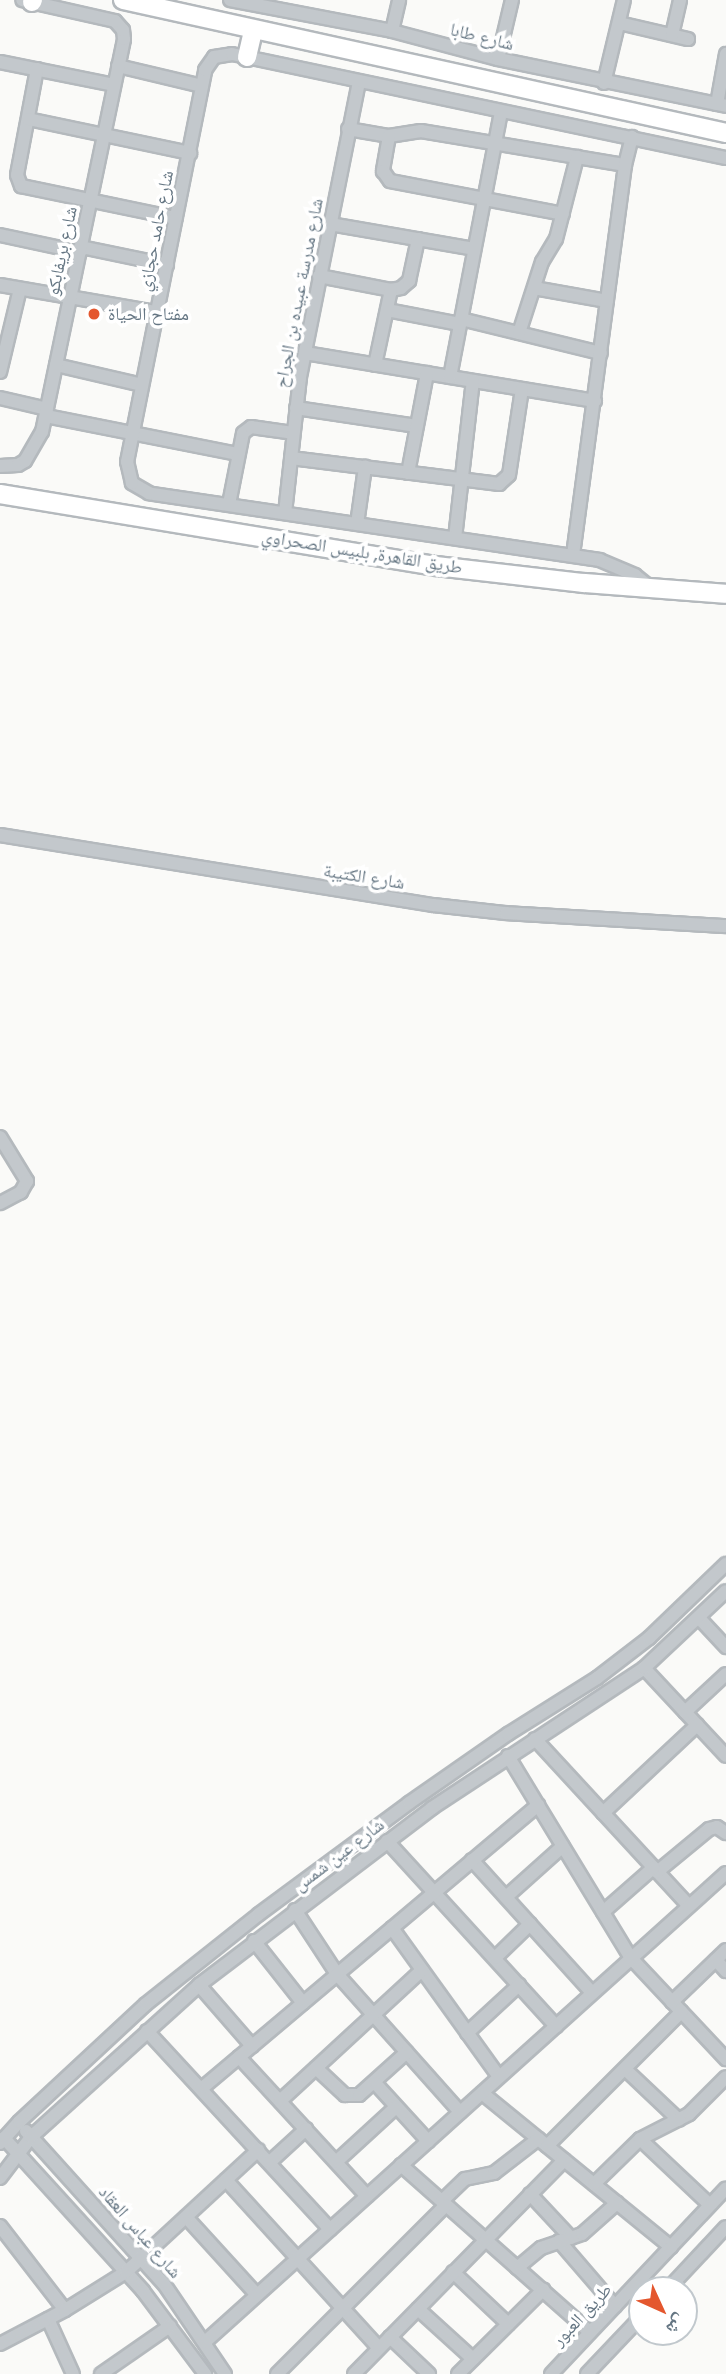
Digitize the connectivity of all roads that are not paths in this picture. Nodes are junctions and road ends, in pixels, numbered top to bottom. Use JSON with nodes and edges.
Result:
{"nodes":[{"id":1,"x":122,"y":0,"type":"edge"},
{"id":2,"x":230,"y":0,"type":"edge"},
{"id":3,"x":399,"y":0,"type":"edge"},
{"id":4,"x":512,"y":0,"type":"edge"},
{"id":5,"x":624,"y":0,"type":"edge"},
{"id":6,"x":680,"y":0,"type":"edge"},
{"id":7,"x":29,"y":1,"type":"edge"},
{"id":8,"x":283,"y":6,"type":"edge"},
{"id":9,"x":619,"y":23,"type":"junction"},
{"id":10,"x":253,"y":30,"type":"junction"},
{"id":11,"x":392,"y":31,"type":"junction"},
{"id":12,"x":672,"y":35,"type":"junction"},
{"id":13,"x":688,"y":39,"type":"dead end"},
{"id":14,"x":726,"y":54,"type":"edge"},
{"id":15,"x":247,"y":57,"type":"junction"},
{"id":16,"x":498,"y":59,"type":"junction"},
{"id":17,"x":0,"y":62,"type":"edge"},
{"id":18,"x":118,"y":66,"type":"junction"},
{"id":19,"x":37,"y":69,"type":"junction"},
{"id":20,"x":359,"y":82,"type":"junction"},
{"id":21,"x":604,"y":83,"type":"junction"},
{"id":22,"x":114,"y":85,"type":"junction"},
{"id":23,"x":202,"y":86,"type":"junction"},
{"id":24,"x":722,"y":105,"type":"edge"},
{"id":25,"x":501,"y":112,"type":"junction"},
{"id":26,"x":28,"y":119,"type":"junction"},
{"id":27,"x":348,"y":129,"type":"junction"},
{"id":28,"x":726,"y":133,"type":"edge"},
{"id":29,"x":104,"y":135,"type":"junction"},
{"id":30,"x":389,"y":136,"type":"junction"},
{"id":31,"x":632,"y":137,"type":"junction"},
{"id":32,"x":494,"y":143,"type":"junction"},
{"id":33,"x":190,"y":153,"type":"junction"},
{"id":34,"x":577,"y":157,"type":"junction"},
{"id":35,"x":726,"y":158,"type":"edge"},
{"id":36,"x":625,"y":165,"type":"junction"},
{"id":37,"x":484,"y":199,"type":"junction"},
{"id":38,"x":90,"y":201,"type":"junction"},
{"id":39,"x":563,"y":214,"type":"junction"},
{"id":40,"x":176,"y":218,"type":"junction"},
{"id":41,"x":330,"y":224,"type":"junction"},
{"id":42,"x":0,"y":235,"type":"edge"},
{"id":43,"x":418,"y":239,"type":"junction"},
{"id":44,"x":80,"y":249,"type":"junction"},
{"id":45,"x":474,"y":249,"type":"junction"},
{"id":46,"x":167,"y":265,"type":"junction"},
{"id":47,"x":319,"y":276,"type":"junction"},
{"id":48,"x":0,"y":285,"type":"edge"},
{"id":49,"x":534,"y":288,"type":"junction"},
{"id":50,"x":20,"y":289,"type":"junction"},
{"id":51,"x":391,"y":290,"type":"junction"},
{"id":52,"x":70,"y":298,"type":"junction"},
{"id":53,"x":607,"y":301,"type":"junction"},
{"id":54,"x":387,"y":310,"type":"junction"},
{"id":55,"x":157,"y":312,"type":"junction"},
{"id":56,"x":461,"y":322,"type":"junction"},
{"id":57,"x":519,"y":333,"type":"junction"},
{"id":58,"x":305,"y":353,"type":"junction"},
{"id":59,"x":601,"y":353,"type":"junction"},
{"id":60,"x":56,"y":365,"type":"junction"},
{"id":61,"x":375,"y":365,"type":"junction"},
{"id":62,"x":0,"y":372,"type":"edge"},
{"id":63,"x":427,"y":373,"type":"junction"},
{"id":64,"x":450,"y":377,"type":"junction"},
{"id":65,"x":473,"y":381,"type":"junction"},
{"id":66,"x":142,"y":385,"type":"junction"},
{"id":67,"x":522,"y":389,"type":"junction"},
{"id":68,"x":0,"y":398,"type":"edge"},
{"id":69,"x":595,"y":401,"type":"junction"},
{"id":70,"x":296,"y":408,"type":"junction"},
{"id":71,"x":46,"y":412,"type":"junction"},
{"id":72,"x":417,"y":426,"type":"junction"},
{"id":73,"x":133,"y":433,"type":"junction"},
{"id":74,"x":293,"y":433,"type":"junction"},
{"id":75,"x":238,"y":454,"type":"junction"},
{"id":76,"x":291,"y":458,"type":"junction"},
{"id":77,"x":0,"y":466,"type":"edge"},
{"id":78,"x":365,"y":467,"type":"junction"},
{"id":79,"x":408,"y":472,"type":"junction"},
{"id":80,"x":463,"y":479,"type":"junction"},
{"id":81,"x":0,"y":494,"type":"edge"},
{"id":82,"x":229,"y":504,"type":"junction"},
{"id":83,"x":285,"y":513,"type":"junction"},
{"id":84,"x":357,"y":524,"type":"junction"},
{"id":85,"x":455,"y":538,"type":"junction"},
{"id":86,"x":573,"y":555,"type":"junction"},
{"id":87,"x":652,"y":590,"type":"junction"},
{"id":88,"x":726,"y":594,"type":"edge"},
{"id":89,"x":0,"y":835,"type":"edge"},
{"id":90,"x":726,"y":926,"type":"edge"},
{"id":91,"x":0,"y":1137,"type":"edge"},
{"id":92,"x":0,"y":1203,"type":"edge"},
{"id":93,"x":726,"y":1564,"type":"edge"},
{"id":94,"x":726,"y":1591,"type":"edge"},
{"id":95,"x":699,"y":1618,"type":"junction"},
{"id":96,"x":726,"y":1647,"type":"edge"},
{"id":97,"x":644,"y":1668,"type":"junction"},
{"id":98,"x":726,"y":1674,"type":"edge"},
{"id":99,"x":685,"y":1712,"type":"junction"},
{"id":100,"x":697,"y":1725,"type":"junction"},
{"id":101,"x":535,"y":1739,"type":"junction"},
{"id":102,"x":508,"y":1756,"type":"junction"},
{"id":103,"x":726,"y":1756,"type":"edge"},
{"id":104,"x":538,"y":1805,"type":"junction"},
{"id":105,"x":603,"y":1813,"type":"junction"},
{"id":106,"x":726,"y":1833,"type":"edge"},
{"id":107,"x":387,"y":1841,"type":"junction"},
{"id":108,"x":563,"y":1846,"type":"junction"},
{"id":109,"x":472,"y":1860,"type":"junction"},
{"id":110,"x":655,"y":1870,"type":"junction"},
{"id":111,"x":726,"y":1872,"type":"edge"},
{"id":112,"x":434,"y":1892,"type":"junction"},
{"id":113,"x":506,"y":1897,"type":"junction"},
{"id":114,"x":688,"y":1906,"type":"junction"},
{"id":115,"x":295,"y":1910,"type":"junction"},
{"id":116,"x":603,"y":1912,"type":"junction"},
{"id":117,"x":530,"y":1924,"type":"junction"},
{"id":118,"x":392,"y":1928,"type":"junction"},
{"id":119,"x":254,"y":1941,"type":"junction"},
{"id":120,"x":726,"y":1950,"type":"edge"},
{"id":121,"x":495,"y":1958,"type":"junction"},
{"id":122,"x":631,"y":1958,"type":"junction"},
{"id":123,"x":716,"y":1960,"type":"junction"},
{"id":124,"x":422,"y":1970,"type":"junction"},
{"id":125,"x":726,"y":1971,"type":"edge"},
{"id":126,"x":337,"y":1974,"type":"junction"},
{"id":127,"x":199,"y":1984,"type":"junction"},
{"id":128,"x":519,"y":1985,"type":"junction"},
{"id":129,"x":593,"y":1993,"type":"junction"},
{"id":130,"x":672,"y":2002,"type":"junction"},
{"id":131,"x":303,"y":2003,"type":"junction"},
{"id":132,"x":681,"y":2012,"type":"junction"},
{"id":133,"x":373,"y":2014,"type":"junction"},
{"id":134,"x":556,"y":2026,"type":"junction"},
{"id":135,"x":147,"y":2031,"type":"junction"},
{"id":136,"x":467,"y":2033,"type":"junction"},
{"id":137,"x":252,"y":2046,"type":"junction"},
{"id":138,"x":723,"y":2051,"type":"edge"},
{"id":139,"x":407,"y":2052,"type":"junction"},
{"id":140,"x":239,"y":2057,"type":"junction"},
{"id":141,"x":316,"y":2068,"type":"junction"},
{"id":142,"x":625,"y":2069,"type":"junction"},
{"id":143,"x":499,"y":2077,"type":"junction"},
{"id":144,"x":726,"y":2077,"type":"edge"},
{"id":145,"x":374,"y":2083,"type":"junction"},
{"id":146,"x":201,"y":2089,"type":"junction"},
{"id":147,"x":482,"y":2093,"type":"junction"},
{"id":148,"x":280,"y":2101,"type":"junction"},
{"id":149,"x":396,"y":2107,"type":"junction"},
{"id":150,"x":460,"y":2112,"type":"junction"},
{"id":151,"x":679,"y":2120,"type":"junction"},
{"id":152,"x":19,"y":2122,"type":"junction"},
{"id":153,"x":306,"y":2129,"type":"junction"},
{"id":154,"x":32,"y":2137,"type":"junction"},
{"id":155,"x":640,"y":2139,"type":"junction"},
{"id":156,"x":2,"y":2141,"type":"edge"},
{"id":157,"x":428,"y":2141,"type":"junction"},
{"id":158,"x":543,"y":2142,"type":"junction"},
{"id":159,"x":258,"y":2150,"type":"junction"},
{"id":160,"x":18,"y":2152,"type":"junction"},
{"id":161,"x":564,"y":2160,"type":"junction"},
{"id":162,"x":270,"y":2162,"type":"junction"},
{"id":163,"x":336,"y":2162,"type":"junction"},
{"id":164,"x":401,"y":2165,"type":"junction"},
{"id":165,"x":0,"y":2178,"type":"edge"},
{"id":166,"x":226,"y":2180,"type":"junction"},
{"id":167,"x":594,"y":2184,"type":"junction"},
{"id":168,"x":726,"y":2188,"type":"edge"},
{"id":169,"x":530,"y":2194,"type":"junction"},
{"id":170,"x":367,"y":2196,"type":"junction"},
{"id":171,"x":444,"y":2203,"type":"junction"},
{"id":172,"x":617,"y":2203,"type":"junction"},
{"id":173,"x":710,"y":2206,"type":"junction"},
{"id":174,"x":186,"y":2217,"type":"junction"},
{"id":175,"x":0,"y":2226,"type":"edge"},
{"id":176,"x":726,"y":2227,"type":"edge"},
{"id":177,"x":330,"y":2229,"type":"junction"},
{"id":178,"x":485,"y":2240,"type":"junction"},
{"id":179,"x":565,"y":2240,"type":"junction"},
{"id":180,"x":671,"y":2247,"type":"junction"},
{"id":181,"x":142,"y":2258,"type":"junction"},
{"id":182,"x":298,"y":2258,"type":"junction"},
{"id":183,"x":517,"y":2268,"type":"junction"},
{"id":184,"x":126,"y":2272,"type":"junction"},
{"id":185,"x":453,"y":2272,"type":"junction"},
{"id":186,"x":680,"y":2276,"type":"edge"},
{"id":187,"x":543,"y":2290,"type":"junction"},
{"id":188,"x":257,"y":2295,"type":"junction"},
{"id":189,"x":615,"y":2306,"type":"junction"},
{"id":190,"x":343,"y":2308,"type":"junction"},
{"id":191,"x":418,"y":2309,"type":"junction"},
{"id":192,"x":65,"y":2310,"type":"junction"},
{"id":193,"x":48,"y":2319,"type":"junction"},
{"id":194,"x":508,"y":2324,"type":"junction"},
{"id":195,"x":170,"y":2326,"type":"junction"},
{"id":196,"x":628,"y":2331,"type":"edge"},
{"id":197,"x":590,"y":2332,"type":"junction"},
{"id":198,"x":390,"y":2337,"type":"junction"},
{"id":199,"x":205,"y":2342,"type":"junction"},
{"id":200,"x":0,"y":2344,"type":"edge"},
{"id":201,"x":379,"y":2348,"type":"junction"},
{"id":202,"x":473,"y":2359,"type":"junction"},
{"id":203,"x":202,"y":2370,"type":"edge"},
{"id":204,"x":73,"y":2374,"type":"edge"},
{"id":205,"x":101,"y":2374,"type":"edge"},
{"id":206,"x":187,"y":2374,"type":"edge"},
{"id":207,"x":225,"y":2374,"type":"edge"},
{"id":208,"x":277,"y":2374,"type":"edge"},
{"id":209,"x":354,"y":2374,"type":"edge"},
{"id":210,"x":429,"y":2374,"type":"edge"},
{"id":211,"x":458,"y":2374,"type":"edge"},
{"id":212,"x":551,"y":2374,"type":"edge"},
{"id":213,"x":587,"y":2374,"type":"edge"}],
"edges":[{"from":1,"to":10,"type":"highway"},
{"from":2,"to":8,"type":"street","name":"شارع طابا"},
{"from":3,"to":11,"type":"street"},
{"from":4,"to":16,"type":"street"},
{"from":5,"to":9,"type":"street"},
{"from":6,"to":12,"type":"street"},
{"from":7,"to":18,"type":"street","name":"شارع بريفابكو"},
{"from":8,"to":11,"type":"street","name":"شارع طابا"},
{"from":9,"to":12,"type":"street"},
{"from":9,"to":21,"type":"street"},
{"from":10,"to":15,"type":"highway"},
{"from":10,"to":28,"type":"highway"},
{"from":11,"to":16,"type":"street","name":"شارع طابا"},
{"from":12,"to":13,"type":"street"},
{"from":14,"to":24,"type":"street"},
{"from":15,"to":20,"type":"street","name":"شارع حامد حجازي"},
{"from":15,"to":23,"type":"street","name":"شارع حامد حجازي"},
{"from":16,"to":21,"type":"street","name":"شارع طابا"},
{"from":17,"to":19,"type":"street"},
{"from":18,"to":22,"type":"street","name":"شارع بريفابكو"},
{"from":18,"to":23,"type":"street"},
{"from":19,"to":22,"type":"street"},
{"from":19,"to":26,"type":"street"},
{"from":20,"to":25,"type":"street","name":"شارع حامد حجازي"},
{"from":20,"to":27,"type":"street","name":"شارع مدرسة عبيده بن الجراح"},
{"from":21,"to":24,"type":"street","name":"شارع طابا"},
{"from":22,"to":29,"type":"street","name":"شارع بريفابكو"},
{"from":23,"to":33,"type":"street","name":"شارع حامد حجازي"},
{"from":25,"to":31,"type":"street","name":"شارع حامد حجازي"},
{"from":25,"to":32,"type":"street"},
{"from":26,"to":29,"type":"street"},
{"from":26,"to":38,"type":"street"},
{"from":27,"to":30,"type":"street"},
{"from":27,"to":41,"type":"street","name":"شارع مدرسة عبيده بن الجراح"},
{"from":29,"to":33,"type":"street"},
{"from":29,"to":38,"type":"street","name":"شارع بريفابكو"},
{"from":30,"to":32,"type":"street"},
{"from":30,"to":37,"type":"street"},
{"from":31,"to":35,"type":"street","name":"شارع حامد حجازي"},
{"from":31,"to":36,"type":"street"},
{"from":32,"to":34,"type":"street"},
{"from":32,"to":37,"type":"street"},
{"from":33,"to":40,"type":"street","name":"شارع حامد حجازي"},
{"from":34,"to":36,"type":"street"},
{"from":34,"to":39,"type":"street"},
{"from":36,"to":53,"type":"street"},
{"from":37,"to":39,"type":"street"},
{"from":37,"to":45,"type":"street"},
{"from":38,"to":40,"type":"street"},
{"from":38,"to":44,"type":"street","name":"شارع بريفابكو"},
{"from":39,"to":49,"type":"street"},
{"from":40,"to":46,"type":"street","name":"شارع حامد حجازي"},
{"from":41,"to":43,"type":"street"},
{"from":41,"to":47,"type":"street","name":"شارع مدرسة عبيده بن الجراح"},
{"from":42,"to":44,"type":"street"},
{"from":43,"to":45,"type":"street"},
{"from":43,"to":51,"type":"street"},
{"from":44,"to":46,"type":"street"},
{"from":44,"to":52,"type":"street","name":"شارع بريفابكو"},
{"from":45,"to":56,"type":"street"},
{"from":46,"to":55,"type":"street","name":"شارع حامد حجازي"},
{"from":47,"to":51,"type":"street"},
{"from":47,"to":58,"type":"street","name":"شارع مدرسة عبيده بن الجراح"},
{"from":48,"to":50,"type":"street"},
{"from":49,"to":53,"type":"street"},
{"from":49,"to":57,"type":"street"},
{"from":50,"to":52,"type":"street"},
{"from":50,"to":62,"type":"street"},
{"from":51,"to":54,"type":"street"},
{"from":52,"to":55,"type":"street"},
{"from":52,"to":60,"type":"street","name":"شارع بريفابكو"},
{"from":53,"to":59,"type":"street"},
{"from":54,"to":56,"type":"street"},
{"from":54,"to":61,"type":"street"},
{"from":55,"to":66,"type":"street","name":"شارع حامد حجازي"},
{"from":56,"to":57,"type":"street"},
{"from":56,"to":64,"type":"street"},
{"from":57,"to":59,"type":"street"},
{"from":58,"to":61,"type":"street"},
{"from":58,"to":70,"type":"street","name":"شارع مدرسة عبيده بن الجراح"},
{"from":59,"to":69,"type":"street"},
{"from":60,"to":66,"type":"street"},
{"from":60,"to":71,"type":"street","name":"شارع بريفابكو"},
{"from":61,"to":63,"type":"street"},
{"from":63,"to":64,"type":"street"},
{"from":63,"to":72,"type":"street"},
{"from":64,"to":65,"type":"street"},
{"from":65,"to":67,"type":"street"},
{"from":65,"to":80,"type":"street"},
{"from":66,"to":73,"type":"street","name":"شارع حامد حجازي"},
{"from":67,"to":69,"type":"street"},
{"from":67,"to":80,"type":"street"},
{"from":68,"to":71,"type":"street"},
{"from":69,"to":86,"type":"street"},
{"from":70,"to":72,"type":"street"},
{"from":70,"to":74,"type":"street","name":"شارع مدرسة عبيده بن الجراح"},
{"from":71,"to":73,"type":"street"},
{"from":71,"to":77,"type":"street","name":"شارع بريفابكو"},
{"from":72,"to":79,"type":"street"},
{"from":73,"to":75,"type":"street"},
{"from":73,"to":82,"type":"street","name":"شارع حامد حجازي"},
{"from":74,"to":75,"type":"street"},
{"from":74,"to":76,"type":"street","name":"شارع مدرسة عبيده بن الجراح"},
{"from":75,"to":82,"type":"street"},
{"from":76,"to":78,"type":"street"},
{"from":76,"to":83,"type":"street","name":"شارع مدرسة عبيده بن الجراح"},
{"from":78,"to":79,"type":"street"},
{"from":78,"to":84,"type":"street"},
{"from":79,"to":80,"type":"street"},
{"from":80,"to":85,"type":"street"},
{"from":81,"to":87,"type":"highway","name":"طريق القاهرة, بلبيس الصحراوي"},
{"from":82,"to":83,"type":"street","name":"شارع حامد حجازي"},
{"from":83,"to":84,"type":"street","name":"شارع حامد حجازي"},
{"from":84,"to":85,"type":"street","name":"شارع حامد حجازي"},
{"from":85,"to":86,"type":"street","name":"شارع حامد حجازي"},
{"from":86,"to":87,"type":"street","name":"شارع حامد حجازي"},
{"from":87,"to":88,"type":"highway","name":"طريق القاهرة, بلبيس الصحراوي"},
{"from":89,"to":90,"type":"street","name":"شارع الكتيبة"},
{"from":91,"to":92,"type":"street"},
{"from":93,"to":152,"type":"street","name":"شارع عين شمس"},
{"from":94,"to":95,"type":"street","name":"شارع عين شمس"},
{"from":95,"to":96,"type":"street"},
{"from":95,"to":97,"type":"street","name":"شارع عين شمس"},
{"from":97,"to":99,"type":"street"},
{"from":97,"to":101,"type":"street","name":"شارع عين شمس"},
{"from":98,"to":99,"type":"street"},
{"from":99,"to":100,"type":"street"},
{"from":100,"to":103,"type":"street"},
{"from":100,"to":105,"type":"street"},
{"from":101,"to":102,"type":"street","name":"شارع عين شمس"},
{"from":101,"to":105,"type":"street"},
{"from":102,"to":104,"type":"street"},
{"from":102,"to":107,"type":"street","name":"شارع عين شمس"},
{"from":104,"to":108,"type":"street"},
{"from":104,"to":109,"type":"street"},
{"from":105,"to":110,"type":"street"},
{"from":106,"to":110,"type":"street"},
{"from":107,"to":112,"type":"street"},
{"from":107,"to":115,"type":"street","name":"شارع عين شمس"},
{"from":108,"to":113,"type":"street"},
{"from":108,"to":116,"type":"street"},
{"from":109,"to":112,"type":"street"},
{"from":109,"to":113,"type":"street"},
{"from":110,"to":114,"type":"street"},
{"from":110,"to":116,"type":"street"},
{"from":111,"to":114,"type":"street"},
{"from":112,"to":118,"type":"street"},
{"from":112,"to":121,"type":"street"},
{"from":113,"to":117,"type":"street"},
{"from":114,"to":122,"type":"street"},
{"from":115,"to":119,"type":"street","name":"شارع عين شمس"},
{"from":115,"to":126,"type":"street"},
{"from":116,"to":122,"type":"street"},
{"from":117,"to":121,"type":"street"},
{"from":117,"to":129,"type":"street"},
{"from":118,"to":124,"type":"street"},
{"from":118,"to":126,"type":"street"},
{"from":119,"to":127,"type":"street","name":"شارع عين شمس"},
{"from":119,"to":131,"type":"street"},
{"from":120,"to":123,"type":"street"},
{"from":121,"to":128,"type":"street"},
{"from":122,"to":129,"type":"street"},
{"from":122,"to":130,"type":"street"},
{"from":123,"to":125,"type":"street"},
{"from":123,"to":130,"type":"street"},
{"from":124,"to":133,"type":"street"},
{"from":124,"to":136,"type":"street"},
{"from":126,"to":131,"type":"street"},
{"from":126,"to":133,"type":"street"},
{"from":127,"to":135,"type":"street","name":"شارع عين شمس"},
{"from":127,"to":137,"type":"street"},
{"from":128,"to":134,"type":"street"},
{"from":128,"to":136,"type":"street"},
{"from":129,"to":134,"type":"street"},
{"from":130,"to":132,"type":"street"},
{"from":131,"to":137,"type":"street"},
{"from":132,"to":138,"type":"street"},
{"from":132,"to":142,"type":"street"},
{"from":133,"to":139,"type":"street"},
{"from":133,"to":141,"type":"street"},
{"from":134,"to":143,"type":"street"},
{"from":135,"to":146,"type":"street"},
{"from":135,"to":154,"type":"street","name":"شارع عين شمس"},
{"from":136,"to":143,"type":"street"},
{"from":137,"to":140,"type":"street"},
{"from":139,"to":145,"type":"street"},
{"from":139,"to":150,"type":"street"},
{"from":140,"to":146,"type":"street"},
{"from":140,"to":148,"type":"street"},
{"from":141,"to":145,"type":"street"},
{"from":141,"to":148,"type":"street"},
{"from":142,"to":151,"type":"street"},
{"from":142,"to":158,"type":"street"},
{"from":143,"to":147,"type":"street"},
{"from":144,"to":151,"type":"street"},
{"from":145,"to":149,"type":"street"},
{"from":146,"to":159,"type":"street"},
{"from":147,"to":150,"type":"street"},
{"from":147,"to":158,"type":"street"},
{"from":148,"to":153,"type":"street"},
{"from":149,"to":157,"type":"street"},
{"from":149,"to":163,"type":"street"},
{"from":150,"to":157,"type":"street"},
{"from":151,"to":155,"type":"street"},
{"from":152,"to":154,"type":"street","name":"شارع عباس العقاد"},
{"from":152,"to":156,"type":"street","name":"شارع عين شمس"},
{"from":153,"to":162,"type":"street"},
{"from":153,"to":163,"type":"street"},
{"from":154,"to":160,"type":"street","name":"شارع عين شمس"},
{"from":154,"to":181,"type":"street","name":"شارع عباس العقاد"},
{"from":155,"to":167,"type":"street"},
{"from":155,"to":173,"type":"street"},
{"from":156,"to":160,"type":"street","name":"شارع عباس العقاد"},
{"from":157,"to":164,"type":"street"},
{"from":158,"to":161,"type":"street"},
{"from":158,"to":171,"type":"street"},
{"from":159,"to":162,"type":"street"},
{"from":159,"to":166,"type":"street"},
{"from":160,"to":165,"type":"street","name":"شارع عين شمس"},
{"from":160,"to":184,"type":"street","name":"شارع عباس العقاد"},
{"from":161,"to":167,"type":"street"},
{"from":161,"to":169,"type":"street"},
{"from":162,"to":177,"type":"street"},
{"from":163,"to":170,"type":"street"},
{"from":164,"to":170,"type":"street"},
{"from":164,"to":171,"type":"street"},
{"from":166,"to":174,"type":"street"},
{"from":166,"to":182,"type":"street"},
{"from":167,"to":172,"type":"street"},
{"from":168,"to":173,"type":"street","name":"طريق العبور"},
{"from":169,"to":178,"type":"street"},
{"from":169,"to":179,"type":"street"},
{"from":170,"to":177,"type":"street"},
{"from":171,"to":178,"type":"street"},
{"from":171,"to":190,"type":"street"},
{"from":172,"to":179,"type":"street"},
{"from":172,"to":180,"type":"street"},
{"from":173,"to":180,"type":"street","name":"طريق العبور"},
{"from":174,"to":181,"type":"street"},
{"from":174,"to":188,"type":"street"},
{"from":175,"to":192,"type":"street"},
{"from":176,"to":186,"type":"street"},
{"from":177,"to":182,"type":"street"},
{"from":178,"to":183,"type":"street"},
{"from":178,"to":185,"type":"street"},
{"from":179,"to":183,"type":"street"},
{"from":179,"to":189,"type":"street"},
{"from":180,"to":189,"type":"street","name":"طريق العبور"},
{"from":181,"to":184,"type":"street"},
{"from":181,"to":199,"type":"street","name":"شارع عباس العقاد"},
{"from":182,"to":188,"type":"street"},
{"from":182,"to":190,"type":"street"},
{"from":183,"to":187,"type":"street"},
{"from":184,"to":192,"type":"street"},
{"from":184,"to":195,"type":"street","name":"شارع عباس العقاد"},
{"from":185,"to":191,"type":"street"},
{"from":185,"to":194,"type":"street"},
{"from":187,"to":194,"type":"street"},
{"from":187,"to":197,"type":"street"},
{"from":188,"to":199,"type":"street"},
{"from":189,"to":197,"type":"street","name":"طريق العبور"},
{"from":190,"to":201,"type":"street"},
{"from":190,"to":208,"type":"street"},
{"from":191,"to":198,"type":"street"},
{"from":191,"to":202,"type":"street"},
{"from":192,"to":193,"type":"street"},
{"from":193,"to":200,"type":"street"},
{"from":193,"to":204,"type":"street"},
{"from":194,"to":202,"type":"street"},
{"from":195,"to":203,"type":"street","name":"شارع عباس العقاد"},
{"from":195,"to":205,"type":"street"},
{"from":196,"to":213,"type":"street"},
{"from":197,"to":212,"type":"street","name":"طريق العبور"},
{"from":198,"to":201,"type":"street"},
{"from":198,"to":210,"type":"street"},
{"from":199,"to":207,"type":"street","name":"شارع عباس العقاد"},
{"from":201,"to":209,"type":"street"},
{"from":202,"to":211,"type":"street"},
{"from":203,"to":206,"type":"street"}]}
